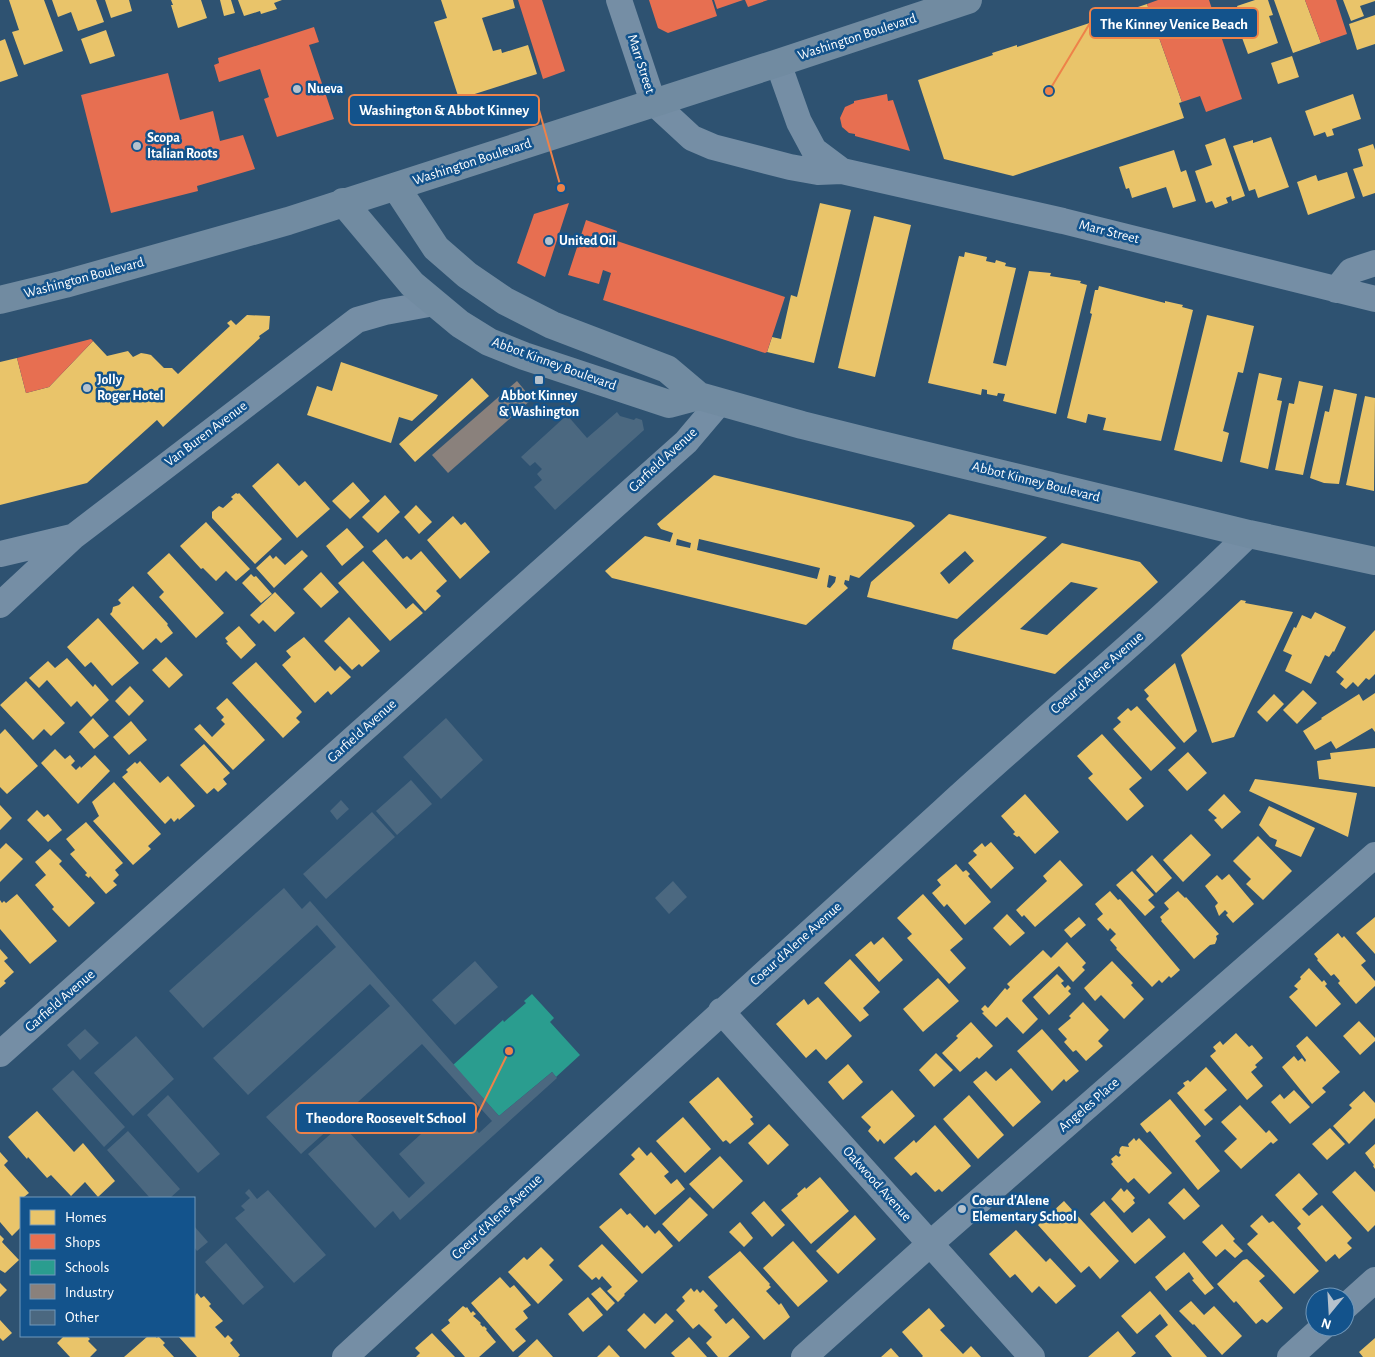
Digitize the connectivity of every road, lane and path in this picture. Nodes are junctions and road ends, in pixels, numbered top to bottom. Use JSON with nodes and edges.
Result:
{"nodes":[{"id":1,"x":619,"y":0,"type":"edge"},
{"id":2,"x":968,"y":0,"type":"edge"},
{"id":3,"x":778,"y":63,"type":"junction"},
{"id":4,"x":653,"y":102,"type":"junction"},
{"id":5,"x":842,"y":170,"type":"junction"},
{"id":6,"x":396,"y":187,"type":"junction"},
{"id":7,"x":343,"y":202,"type":"junction"},
{"id":8,"x":1375,"y":263,"type":"edge"},
{"id":9,"x":1336,"y":290,"type":"junction"},
{"id":10,"x":1375,"y":299,"type":"edge"},
{"id":11,"x":0,"y":300,"type":"edge"},
{"id":12,"x":434,"y":303,"type":"junction"},
{"id":13,"x":709,"y":400,"type":"junction"},
{"id":14,"x":1249,"y":534,"type":"junction"},
{"id":15,"x":73,"y":537,"type":"junction"},
{"id":16,"x":0,"y":554,"type":"edge"},
{"id":17,"x":1375,"y":561,"type":"edge"},
{"id":18,"x":0,"y":605,"type":"edge"},
{"id":19,"x":1375,"y":855,"type":"edge"},
{"id":20,"x":721,"y":1012,"type":"junction"},
{"id":21,"x":0,"y":1054,"type":"edge"},
{"id":22,"x":931,"y":1243,"type":"junction"},
{"id":23,"x":1375,"y":1280,"type":"edge"},
{"id":24,"x":1355,"y":1299,"type":"edge"},
{"id":25,"x":1312,"y":1337,"type":"edge"},
{"id":26,"x":345,"y":1357,"type":"edge"},
{"id":27,"x":804,"y":1357,"type":"edge"},
{"id":28,"x":1032,"y":1357,"type":"edge"},
{"id":29,"x":1290,"y":1357,"type":"edge"}],
"edges":[{"from":1,"to":4,"type":"street","name":"Marr Street"},
{"from":2,"to":3,"type":"street","name":"Washington Boulevard"},
{"from":3,"to":4,"type":"street","name":"Washington Boulevard"},
{"from":3,"to":5,"type":"street","name":"Marr Street"},
{"from":4,"to":5,"type":"street","name":"Marr Street"},
{"from":4,"to":6,"type":"street","name":"Washington Boulevard"},
{"from":5,"to":9,"type":"street","name":"Marr Street"},
{"from":6,"to":7,"type":"street","name":"Washington Boulevard"},
{"from":6,"to":13,"type":"street","name":"Abbot Kinney Boulevard"},
{"from":7,"to":11,"type":"street","name":"Washington Boulevard"},
{"from":7,"to":12,"type":"street","name":"Abbot Kinney Boulevard"},
{"from":8,"to":9,"type":"street"},
{"from":9,"to":10,"type":"street","name":"Marr Street"},
{"from":12,"to":13,"type":"street","name":"Abbot Kinney Boulevard"},
{"from":12,"to":15,"type":"street","name":"Van Buren Avenue"},
{"from":13,"to":14,"type":"street","name":"Abbot Kinney Boulevard"},
{"from":13,"to":21,"type":"street","name":"Garfield Avenue"},
{"from":14,"to":17,"type":"street","name":"Abbot Kinney Boulevard"},
{"from":14,"to":20,"type":"street","name":"Coeur d'Alene Avenue"},
{"from":15,"to":16,"type":"street"},
{"from":15,"to":18,"type":"street","name":"Van Buren Avenue"},
{"from":19,"to":22,"type":"street","name":"Angeles Place"},
{"from":20,"to":22,"type":"street","name":"Oakwood Avenue"},
{"from":20,"to":26,"type":"street","name":"Coeur d'Alene Avenue"},
{"from":22,"to":27,"type":"street","name":"Angeles Place"},
{"from":22,"to":28,"type":"street","name":"Oakwood Avenue"},
{"from":23,"to":24,"type":"street"},
{"from":25,"to":29,"type":"street"}]}
